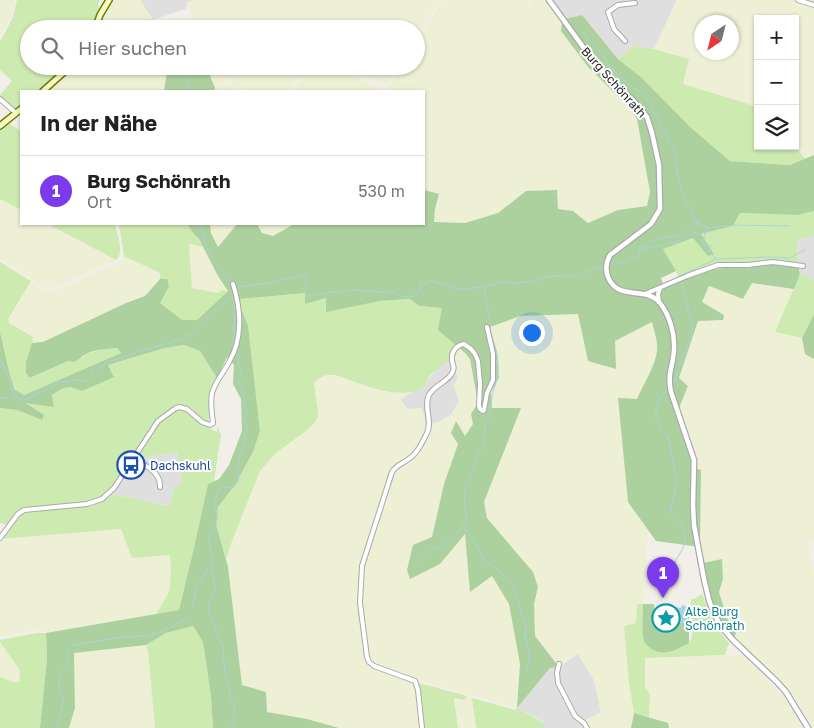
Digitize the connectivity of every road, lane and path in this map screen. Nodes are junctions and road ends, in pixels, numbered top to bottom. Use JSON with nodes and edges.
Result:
{"nodes":[{"id":1,"x":110,"y":0,"type":"edge"},
{"id":2,"x":549,"y":0,"type":"edge"},
{"id":3,"x":614,"y":0,"type":"edge"},
{"id":4,"x":798,"y":0,"type":"edge"},
{"id":5,"x":635,"y":4,"type":"dead end"},
{"id":6,"x":618,"y":5,"type":"junction"},
{"id":7,"x":814,"y":5,"type":"edge"},
{"id":8,"x":98,"y":20,"type":"edge"},
{"id":9,"x":625,"y":41,"type":"dead end"},
{"id":10,"x":61,"y":75,"type":"edge"},
{"id":11,"x":44,"y":90,"type":"edge"},
{"id":12,"x":0,"y":99,"type":"edge"},
{"id":13,"x":19,"y":111,"type":"edge"},
{"id":14,"x":0,"y":126,"type":"edge"},
{"id":15,"x":803,"y":266,"type":"dead end"},
{"id":16,"x":233,"y":284,"type":"dead end"},
{"id":17,"x":662,"y":287,"type":"junction"},
{"id":18,"x":645,"y":294,"type":"junction"},
{"id":19,"x":659,"y":302,"type":"junction"},
{"id":20,"x":487,"y":326,"type":"dead end"},
{"id":21,"x":134,"y":459,"type":"junction"},
{"id":22,"x":160,"y":487,"type":"dead end"},
{"id":23,"x":0,"y":538,"type":"edge"},
{"id":24,"x":559,"y":664,"type":"dead end"},
{"id":25,"x":422,"y":728,"type":"edge"},
{"id":26,"x":587,"y":728,"type":"edge"},
{"id":27,"x":808,"y":728,"type":"edge"}],
"edges":[{"from":1,"to":8,"type":"main road"},
{"from":2,"to":18,"type":"street","name":"Burg Schönrath"},
{"from":3,"to":6,"type":"street"},
{"from":4,"to":7,"type":"street"},
{"from":5,"to":6,"type":"street"},
{"from":6,"to":9,"type":"street"},
{"from":10,"to":11,"type":"main road"},
{"from":12,"to":13,"type":"street"},
{"from":13,"to":14,"type":"main road"},
{"from":15,"to":17,"type":"street"},
{"from":16,"to":21,"type":"street"},
{"from":17,"to":18,"type":"street"},
{"from":17,"to":19,"type":"street"},
{"from":18,"to":19,"type":"street","name":"Burg Schönrath"},
{"from":19,"to":27,"type":"street"},
{"from":20,"to":25,"type":"street"},
{"from":21,"to":22,"type":"street"},
{"from":21,"to":23,"type":"street"},
{"from":24,"to":26,"type":"street"}]}
